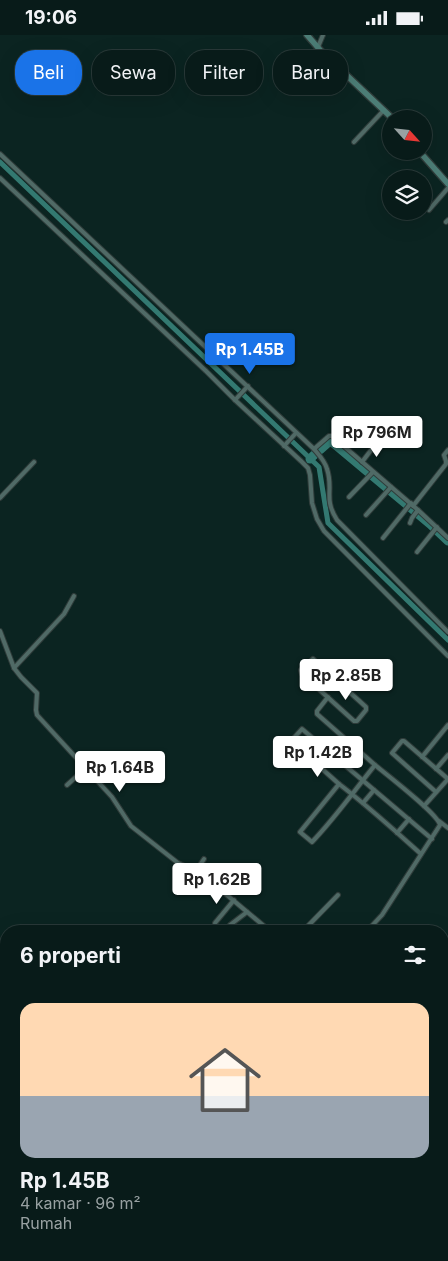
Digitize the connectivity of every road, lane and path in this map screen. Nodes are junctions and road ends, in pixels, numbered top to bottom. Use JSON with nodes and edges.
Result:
{"nodes":[{"id":1,"x":307,"y":35,"type":"edge"},
{"id":2,"x":323,"y":35,"type":"edge"},
{"id":3,"x":318,"y":47,"type":"junction"},
{"id":4,"x":384,"y":110,"type":"edge"},
{"id":5,"x":382,"y":112,"type":"edge"},
{"id":6,"x":354,"y":142,"type":"dead end"},
{"id":7,"x":0,"y":154,"type":"edge"},
{"id":8,"x":427,"y":160,"type":"edge"},
{"id":9,"x":0,"y":178,"type":"edge"},
{"id":10,"x":448,"y":183,"type":"edge"},
{"id":11,"x":448,"y":188,"type":"edge"},
{"id":12,"x":432,"y":207,"type":"edge"},
{"id":13,"x":248,"y":387,"type":"junction"},
{"id":14,"x":236,"y":399,"type":"junction"},
{"id":15,"x":295,"y":435,"type":"junction"},
{"id":16,"x":378,"y":441,"type":"dead end"},
{"id":17,"x":286,"y":444,"type":"junction"},
{"id":18,"x":314,"y":449,"type":"junction"},
{"id":19,"x":448,"y":450,"type":"edge"},
{"id":20,"x":34,"y":462,"type":"dead end"},
{"id":21,"x":362,"y":462,"type":"junction"},
{"id":22,"x":372,"y":474,"type":"junction"},
{"id":23,"x":390,"y":489,"type":"junction"},
{"id":24,"x":349,"y":497,"type":"dead end"},
{"id":25,"x":0,"y":498,"type":"edge"},
{"id":26,"x":410,"y":505,"type":"junction"},
{"id":27,"x":417,"y":512,"type":"junction"},
{"id":28,"x":366,"y":515,"type":"dead end"},
{"id":29,"x":410,"y":523,"type":"dead end"},
{"id":30,"x":436,"y":528,"type":"junction"},
{"id":31,"x":383,"y":538,"type":"dead end"},
{"id":32,"x":448,"y":538,"type":"edge"},
{"id":33,"x":417,"y":551,"type":"dead end"},
{"id":34,"x":74,"y":596,"type":"dead end"},
{"id":35,"x":0,"y":631,"type":"edge"},
{"id":36,"x":448,"y":632,"type":"edge"},
{"id":37,"x":448,"y":656,"type":"edge"},
{"id":38,"x":14,"y":667,"type":"junction"},
{"id":39,"x":328,"y":697,"type":"junction"},
{"id":40,"x":448,"y":725,"type":"edge"},
{"id":41,"x":448,"y":755,"type":"edge"},
{"id":42,"x":422,"y":757,"type":"junction"},
{"id":43,"x":375,"y":765,"type":"junction"},
{"id":44,"x":86,"y":767,"type":"junction"},
{"id":45,"x":436,"y":769,"type":"junction"},
{"id":46,"x":448,"y":779,"type":"edge"},
{"id":47,"x":363,"y":780,"type":"junction"},
{"id":48,"x":339,"y":784,"type":"junction"},
{"id":49,"x":67,"y":785,"type":"dead end"},
{"id":50,"x":374,"y":790,"type":"junction"},
{"id":51,"x":436,"y":792,"type":"junction"},
{"id":52,"x":352,"y":794,"type":"junction"},
{"id":53,"x":363,"y":803,"type":"junction"},
{"id":54,"x":424,"y":806,"type":"junction"},
{"id":55,"x":409,"y":819,"type":"junction"},
{"id":56,"x":439,"y":821,"type":"junction"},
{"id":57,"x":448,"y":828,"type":"edge"},
{"id":58,"x":397,"y":833,"type":"junction"},
{"id":59,"x":432,"y":839,"type":"junction"},
{"id":60,"x":421,"y":854,"type":"junction"},
{"id":61,"x":204,"y":859,"type":"dead end"},
{"id":62,"x":196,"y":871,"type":"junction"},
{"id":63,"x":203,"y":875,"type":"junction"},
{"id":64,"x":195,"y":887,"type":"dead end"},
{"id":65,"x":338,"y":895,"type":"dead end"},
{"id":66,"x":234,"y":900,"type":"junction"},
{"id":67,"x":247,"y":912,"type":"junction"},
{"id":68,"x":215,"y":923,"type":"dead end"},
{"id":69,"x":230,"y":925,"type":"edge"},
{"id":70,"x":263,"y":925,"type":"edge"},
{"id":71,"x":309,"y":925,"type":"edge"},
{"id":72,"x":373,"y":925,"type":"edge"}],
"edges":[{"from":1,"to":3,"type":"street"},
{"from":2,"to":3,"type":"street"},
{"from":3,"to":4,"type":"street"},
{"from":5,"to":6,"type":"street"},
{"from":7,"to":13,"type":"street"},
{"from":8,"to":10,"type":"street"},
{"from":9,"to":14,"type":"street"},
{"from":11,"to":12,"type":"street"},
{"from":13,"to":14,"type":"street"},
{"from":13,"to":15,"type":"street"},
{"from":14,"to":17,"type":"street"},
{"from":15,"to":17,"type":"street"},
{"from":15,"to":18,"type":"street"},
{"from":16,"to":21,"type":"street"},
{"from":17,"to":37,"type":"street"},
{"from":18,"to":21,"type":"street"},
{"from":18,"to":36,"type":"street"},
{"from":19,"to":26,"type":"street"},
{"from":20,"to":25,"type":"street"},
{"from":21,"to":22,"type":"street"},
{"from":22,"to":23,"type":"street"},
{"from":22,"to":24,"type":"street"},
{"from":23,"to":26,"type":"street"},
{"from":23,"to":28,"type":"street"},
{"from":26,"to":27,"type":"street"},
{"from":26,"to":31,"type":"street"},
{"from":27,"to":29,"type":"street"},
{"from":27,"to":30,"type":"street"},
{"from":30,"to":32,"type":"street"},
{"from":30,"to":33,"type":"street"},
{"from":34,"to":38,"type":"street"},
{"from":35,"to":38,"type":"street"},
{"from":38,"to":44,"type":"street"},
{"from":39,"to":39,"type":"street"},
{"from":39,"to":43,"type":"street"},
{"from":40,"to":42,"type":"street"},
{"from":41,"to":45,"type":"street"},
{"from":42,"to":45,"type":"street"},
{"from":42,"to":51,"type":"street"},
{"from":43,"to":47,"type":"street"},
{"from":43,"to":54,"type":"street"},
{"from":44,"to":49,"type":"street"},
{"from":44,"to":62,"type":"street"},
{"from":45,"to":46,"type":"street"},
{"from":46,"to":51,"type":"street"},
{"from":47,"to":48,"type":"street"},
{"from":47,"to":50,"type":"street"},
{"from":47,"to":52,"type":"street"},
{"from":48,"to":52,"type":"street"},
{"from":48,"to":52,"type":"street"},
{"from":50,"to":53,"type":"street"},
{"from":50,"to":55,"type":"street"},
{"from":51,"to":54,"type":"street"},
{"from":52,"to":53,"type":"street"},
{"from":53,"to":58,"type":"street"},
{"from":54,"to":56,"type":"street"},
{"from":55,"to":58,"type":"street"},
{"from":55,"to":59,"type":"street"},
{"from":56,"to":57,"type":"street"},
{"from":56,"to":59,"type":"street"},
{"from":58,"to":60,"type":"street"},
{"from":59,"to":60,"type":"street"},
{"from":60,"to":72,"type":"street"},
{"from":61,"to":62,"type":"street"},
{"from":62,"to":63,"type":"street"},
{"from":63,"to":64,"type":"street"},
{"from":63,"to":66,"type":"street"},
{"from":65,"to":71,"type":"street"},
{"from":66,"to":67,"type":"street"},
{"from":66,"to":68,"type":"street"},
{"from":67,"to":69,"type":"street"},
{"from":67,"to":70,"type":"street"}]}
